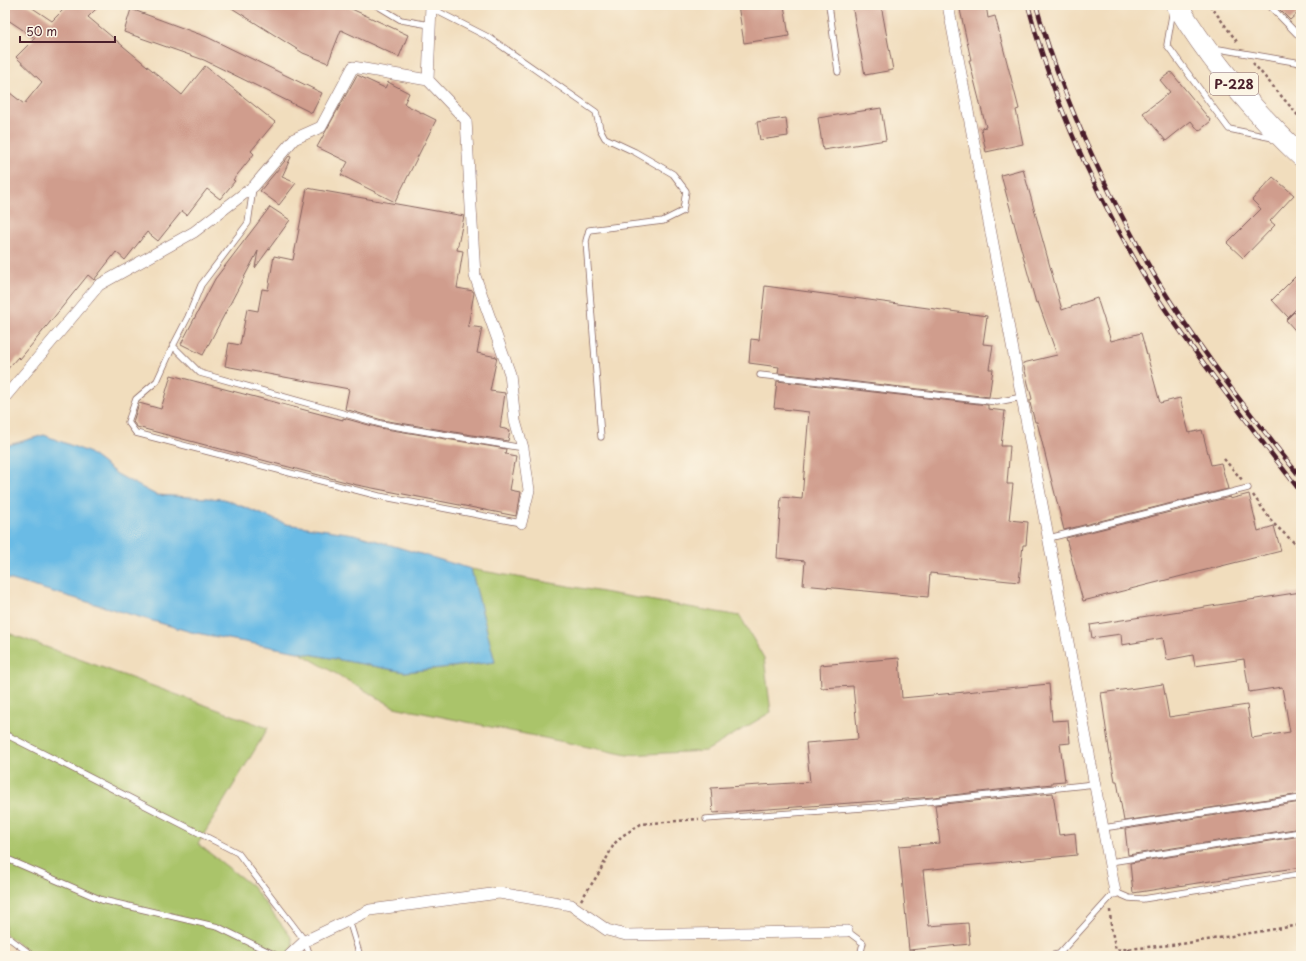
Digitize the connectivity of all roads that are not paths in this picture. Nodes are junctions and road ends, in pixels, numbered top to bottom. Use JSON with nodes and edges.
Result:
{"nodes":[{"id":1,"x":376,"y":5,"type":"edge"},
{"id":2,"x":829,"y":5,"type":"edge"},
{"id":3,"x":948,"y":5,"type":"edge"},
{"id":4,"x":1173,"y":5,"type":"edge"},
{"id":5,"x":1177,"y":5,"type":"edge"},
{"id":6,"x":1269,"y":5,"type":"edge"},
{"id":7,"x":431,"y":6,"type":"edge"},
{"id":8,"x":430,"y":25,"type":"junction"},
{"id":9,"x":1301,"y":38,"type":"edge"},
{"id":10,"x":1204,"y":46,"type":"junction"},
{"id":11,"x":1300,"y":61,"type":"edge"},
{"id":12,"x":838,"y":72,"type":"dead end"},
{"id":13,"x":428,"y":80,"type":"junction"},
{"id":14,"x":1285,"y":140,"type":"junction"},
{"id":15,"x":1301,"y":156,"type":"edge"},
{"id":16,"x":254,"y":186,"type":"junction"},
{"id":17,"x":173,"y":346,"type":"junction"},
{"id":18,"x":760,"y":375,"type":"dead end"},
{"id":19,"x":5,"y":397,"type":"edge"},
{"id":20,"x":1022,"y":397,"type":"junction"},
{"id":21,"x":601,"y":438,"type":"dead end"},
{"id":22,"x":523,"y":448,"type":"junction"},
{"id":23,"x":1248,"y":488,"type":"road end"},
{"id":24,"x":521,"y":523,"type":"joint"},
{"id":25,"x":1049,"y":538,"type":"junction"},
{"id":26,"x":5,"y":734,"type":"edge"},
{"id":27,"x":1095,"y":784,"type":"junction"},
{"id":28,"x":1301,"y":798,"type":"edge"},
{"id":29,"x":706,"y":818,"type":"road end"},
{"id":30,"x":1103,"y":828,"type":"junction"},
{"id":31,"x":1301,"y":832,"type":"edge"},
{"id":32,"x":5,"y":858,"type":"edge"},
{"id":33,"x":1110,"y":862,"type":"junction"},
{"id":34,"x":1301,"y":874,"type":"edge"},
{"id":35,"x":1115,"y":892,"type":"junction"},
{"id":36,"x":349,"y":920,"type":"junction"},
{"id":37,"x":847,"y":931,"type":"joint"},
{"id":38,"x":5,"y":935,"type":"edge"},
{"id":39,"x":305,"y":941,"type":"junction"},
{"id":40,"x":33,"y":956,"type":"edge"},
{"id":41,"x":278,"y":956,"type":"edge"},
{"id":42,"x":289,"y":956,"type":"edge"},
{"id":43,"x":310,"y":956,"type":"edge"},
{"id":44,"x":360,"y":956,"type":"edge"},
{"id":45,"x":860,"y":956,"type":"edge"},
{"id":46,"x":1049,"y":956,"type":"edge"}],
"edges":[{"from":1,"to":8,"type":"lane"},
{"from":2,"to":12,"type":"lane"},
{"from":3,"to":20,"type":"street"},
{"from":4,"to":14,"type":"lane"},
{"from":5,"to":10,"type":"highway","number":"Р-228"},
{"from":6,"to":9,"type":"lane"},
{"from":7,"to":8,"type":"street"},
{"from":7,"to":21,"type":"lane"},
{"from":8,"to":13,"type":"street"},
{"from":10,"to":11,"type":"lane"},
{"from":10,"to":14,"type":"highway","number":"Р-228"},
{"from":13,"to":16,"type":"street"},
{"from":13,"to":22,"type":"street"},
{"from":14,"to":15,"type":"highway","number":"Р-228"},
{"from":16,"to":17,"type":"lane"},
{"from":16,"to":19,"type":"street"},
{"from":17,"to":22,"type":"lane"},
{"from":17,"to":24,"type":"lane"},
{"from":18,"to":20,"type":"lane"},
{"from":20,"to":25,"type":"street"},
{"from":22,"to":24,"type":"street"},
{"from":23,"to":25,"type":"lane"},
{"from":25,"to":27,"type":"street"},
{"from":26,"to":39,"type":"lane"},
{"from":27,"to":29,"type":"lane"},
{"from":27,"to":30,"type":"street"},
{"from":28,"to":30,"type":"lane"},
{"from":30,"to":33,"type":"street"},
{"from":31,"to":33,"type":"lane"},
{"from":32,"to":41,"type":"lane"},
{"from":33,"to":35,"type":"street"},
{"from":34,"to":35,"type":"lane"},
{"from":35,"to":46,"type":"lane"},
{"from":36,"to":37,"type":"street"},
{"from":36,"to":39,"type":"street"},
{"from":36,"to":44,"type":"lane"},
{"from":37,"to":45,"type":"lane"},
{"from":38,"to":40,"type":"lane"},
{"from":39,"to":42,"type":"street"},
{"from":39,"to":43,"type":"lane"}]}
